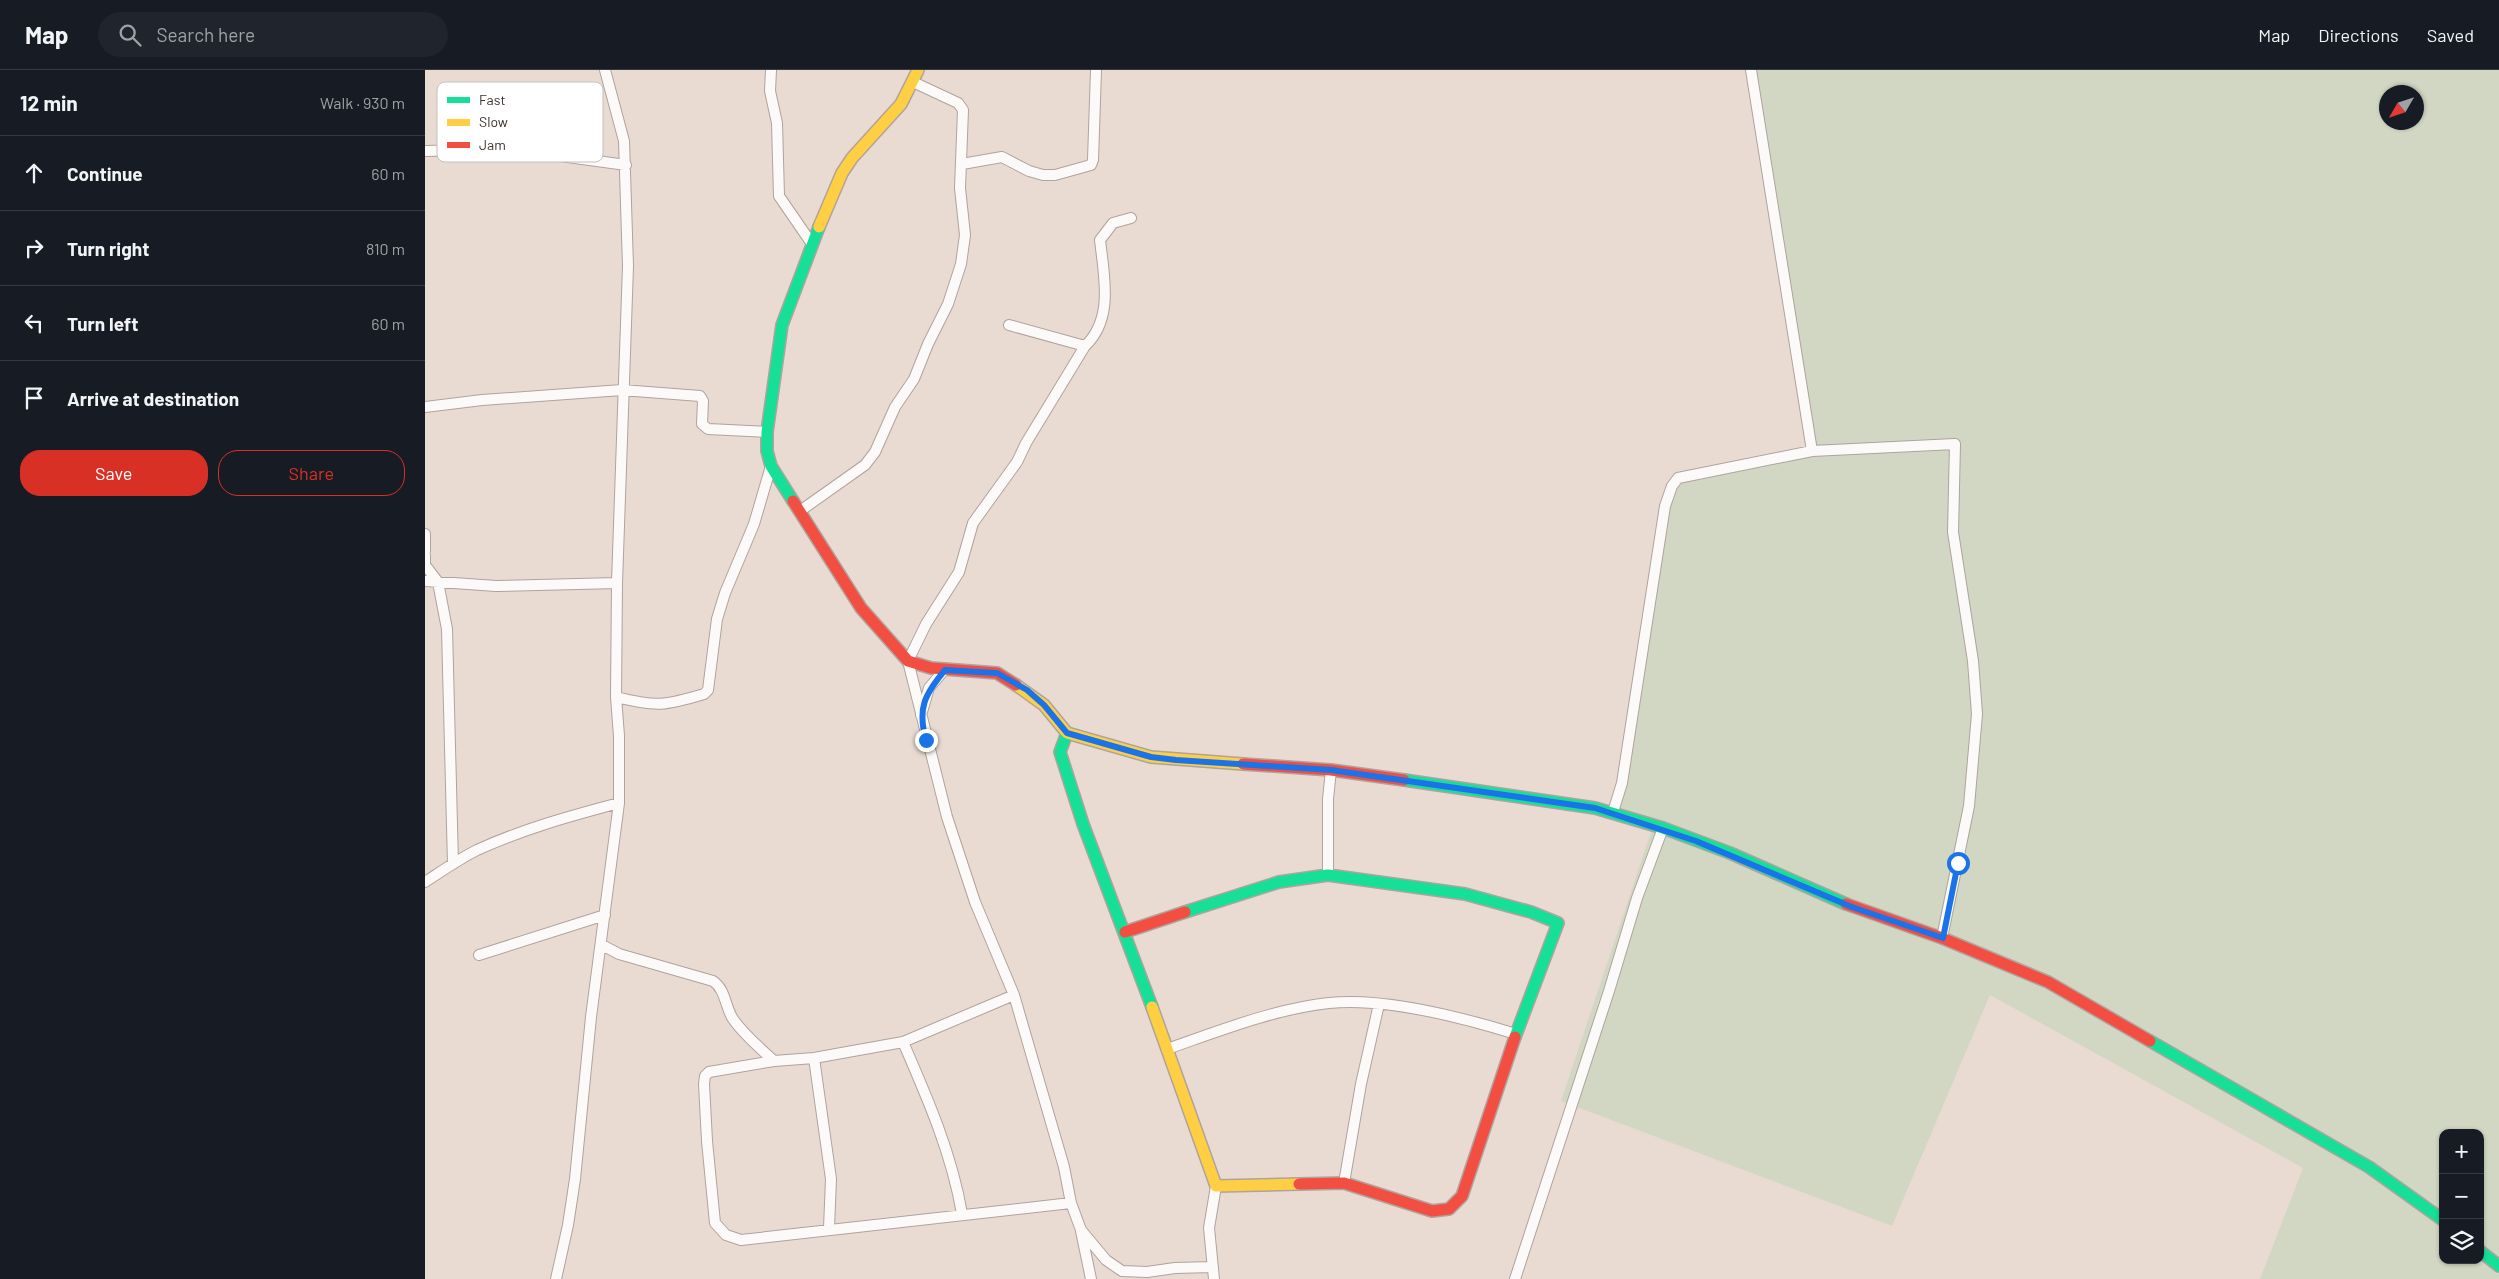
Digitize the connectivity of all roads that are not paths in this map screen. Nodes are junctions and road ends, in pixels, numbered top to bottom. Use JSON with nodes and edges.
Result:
{"nodes":[{"id":1,"x":605,"y":70,"type":"edge"},
{"id":2,"x":771,"y":70,"type":"edge"},
{"id":3,"x":918,"y":70,"type":"edge"},
{"id":4,"x":1096,"y":70,"type":"edge"},
{"id":5,"x":1751,"y":70,"type":"edge"},
{"id":6,"x":913,"y":82,"type":"junction"},
{"id":7,"x":603,"y":162,"type":"edge"},
{"id":8,"x":962,"y":164,"type":"junction"},
{"id":9,"x":626,"y":165,"type":"junction"},
{"id":10,"x":1131,"y":218,"type":"dead end"},
{"id":11,"x":812,"y":244,"type":"junction"},
{"id":12,"x":1009,"y":325,"type":"dead end"},
{"id":13,"x":1085,"y":346,"type":"junction"},
{"id":14,"x":623,"y":390,"type":"junction"},
{"id":15,"x":425,"y":407,"type":"edge"},
{"id":16,"x":767,"y":432,"type":"junction"},
{"id":17,"x":1812,"y":451,"type":"junction"},
{"id":18,"x":771,"y":466,"type":"junction"},
{"id":19,"x":800,"y":511,"type":"junction"},
{"id":20,"x":425,"y":534,"type":"edge"},
{"id":21,"x":425,"y":551,"type":"edge"},
{"id":22,"x":425,"y":555,"type":"edge"},
{"id":23,"x":425,"y":581,"type":"edge"},
{"id":24,"x":438,"y":582,"type":"junction"},
{"id":25,"x":617,"y":583,"type":"junction"},
{"id":26,"x":908,"y":661,"type":"junction"},
{"id":27,"x":945,"y":670,"type":"junction"},
{"id":28,"x":616,"y":698,"type":"junction"},
{"id":29,"x":921,"y":718,"type":"junction"},
{"id":30,"x":1067,"y":733,"type":"junction"},
{"id":31,"x":1331,"y":770,"type":"junction"},
{"id":32,"x":619,"y":803,"type":"junction"},
{"id":33,"x":1613,"y":812,"type":"junction"},
{"id":34,"x":1663,"y":828,"type":"junction"},
{"id":35,"x":453,"y":864,"type":"junction"},
{"id":36,"x":1328,"y":875,"type":"junction"},
{"id":37,"x":425,"y":882,"type":"edge"},
{"id":38,"x":605,"y":915,"type":"junction"},
{"id":39,"x":1125,"y":932,"type":"junction"},
{"id":40,"x":1943,"y":938,"type":"junction"},
{"id":41,"x":602,"y":945,"type":"junction"},
{"id":42,"x":479,"y":955,"type":"dead end"},
{"id":43,"x":1014,"y":995,"type":"junction"},
{"id":44,"x":1379,"y":1004,"type":"junction"},
{"id":45,"x":1516,"y":1034,"type":"junction"},
{"id":46,"x":903,"y":1042,"type":"junction"},
{"id":47,"x":1167,"y":1049,"type":"junction"},
{"id":48,"x":814,"y":1058,"type":"junction"},
{"id":49,"x":774,"y":1061,"type":"junction"},
{"id":50,"x":1344,"y":1183,"type":"junction"},
{"id":51,"x":1216,"y":1186,"type":"junction"},
{"id":52,"x":1071,"y":1203,"type":"junction"},
{"id":53,"x":961,"y":1214,"type":"junction"},
{"id":54,"x":2442,"y":1219,"type":"edge"},
{"id":55,"x":829,"y":1228,"type":"junction"},
{"id":56,"x":1081,"y":1230,"type":"junction"},
{"id":57,"x":2484,"y":1254,"type":"edge"},
{"id":58,"x":2499,"y":1266,"type":"edge"},
{"id":59,"x":1213,"y":1267,"type":"junction"},
{"id":60,"x":556,"y":1279,"type":"edge"},
{"id":61,"x":1091,"y":1279,"type":"edge"},
{"id":62,"x":1214,"y":1279,"type":"edge"},
{"id":63,"x":1515,"y":1279,"type":"edge"}],
"edges":[{"from":1,"to":9,"type":"street"},
{"from":2,"to":11,"type":"street"},
{"from":3,"to":6,"type":"street"},
{"from":4,"to":8,"type":"street"},
{"from":5,"to":17,"type":"street"},
{"from":6,"to":8,"type":"street"},
{"from":6,"to":11,"type":"street"},
{"from":7,"to":9,"type":"street"},
{"from":8,"to":19,"type":"street"},
{"from":9,"to":14,"type":"street"},
{"from":10,"to":13,"type":"street"},
{"from":11,"to":16,"type":"street"},
{"from":12,"to":13,"type":"street"},
{"from":13,"to":26,"type":"street"},
{"from":14,"to":15,"type":"street"},
{"from":14,"to":16,"type":"street"},
{"from":14,"to":25,"type":"street"},
{"from":16,"to":18,"type":"street"},
{"from":17,"to":33,"type":"street"},
{"from":17,"to":40,"type":"street"},
{"from":18,"to":19,"type":"street"},
{"from":18,"to":28,"type":"street"},
{"from":19,"to":26,"type":"street"},
{"from":20,"to":21,"type":"street"},
{"from":22,"to":24,"type":"street"},
{"from":23,"to":24,"type":"street"},
{"from":24,"to":25,"type":"street"},
{"from":24,"to":35,"type":"street"},
{"from":25,"to":28,"type":"street"},
{"from":26,"to":27,"type":"street"},
{"from":26,"to":29,"type":"street"},
{"from":27,"to":29,"type":"street"},
{"from":27,"to":30,"type":"street"},
{"from":28,"to":32,"type":"street"},
{"from":29,"to":43,"type":"street"},
{"from":30,"to":31,"type":"street"},
{"from":30,"to":39,"type":"street"},
{"from":31,"to":33,"type":"street"},
{"from":31,"to":36,"type":"street"},
{"from":32,"to":35,"type":"street"},
{"from":32,"to":38,"type":"street"},
{"from":33,"to":34,"type":"street"},
{"from":34,"to":40,"type":"street"},
{"from":34,"to":63,"type":"street"},
{"from":35,"to":37,"type":"street"},
{"from":36,"to":39,"type":"street"},
{"from":36,"to":45,"type":"street"},
{"from":38,"to":41,"type":"street"},
{"from":38,"to":42,"type":"street"},
{"from":39,"to":47,"type":"street"},
{"from":40,"to":54,"type":"street"},
{"from":41,"to":49,"type":"street"},
{"from":41,"to":60,"type":"street"},
{"from":43,"to":46,"type":"street"},
{"from":43,"to":52,"type":"street"},
{"from":44,"to":45,"type":"street"},
{"from":44,"to":47,"type":"street"},
{"from":44,"to":50,"type":"street"},
{"from":45,"to":50,"type":"street"},
{"from":46,"to":48,"type":"street"},
{"from":46,"to":53,"type":"street"},
{"from":47,"to":51,"type":"street"},
{"from":48,"to":49,"type":"street"},
{"from":48,"to":55,"type":"street"},
{"from":49,"to":55,"type":"street"},
{"from":50,"to":51,"type":"street"},
{"from":51,"to":59,"type":"street"},
{"from":52,"to":53,"type":"street"},
{"from":52,"to":56,"type":"street"},
{"from":53,"to":55,"type":"street"},
{"from":56,"to":59,"type":"street"},
{"from":56,"to":61,"type":"street"},
{"from":57,"to":58,"type":"street"},
{"from":59,"to":62,"type":"street"}]}
